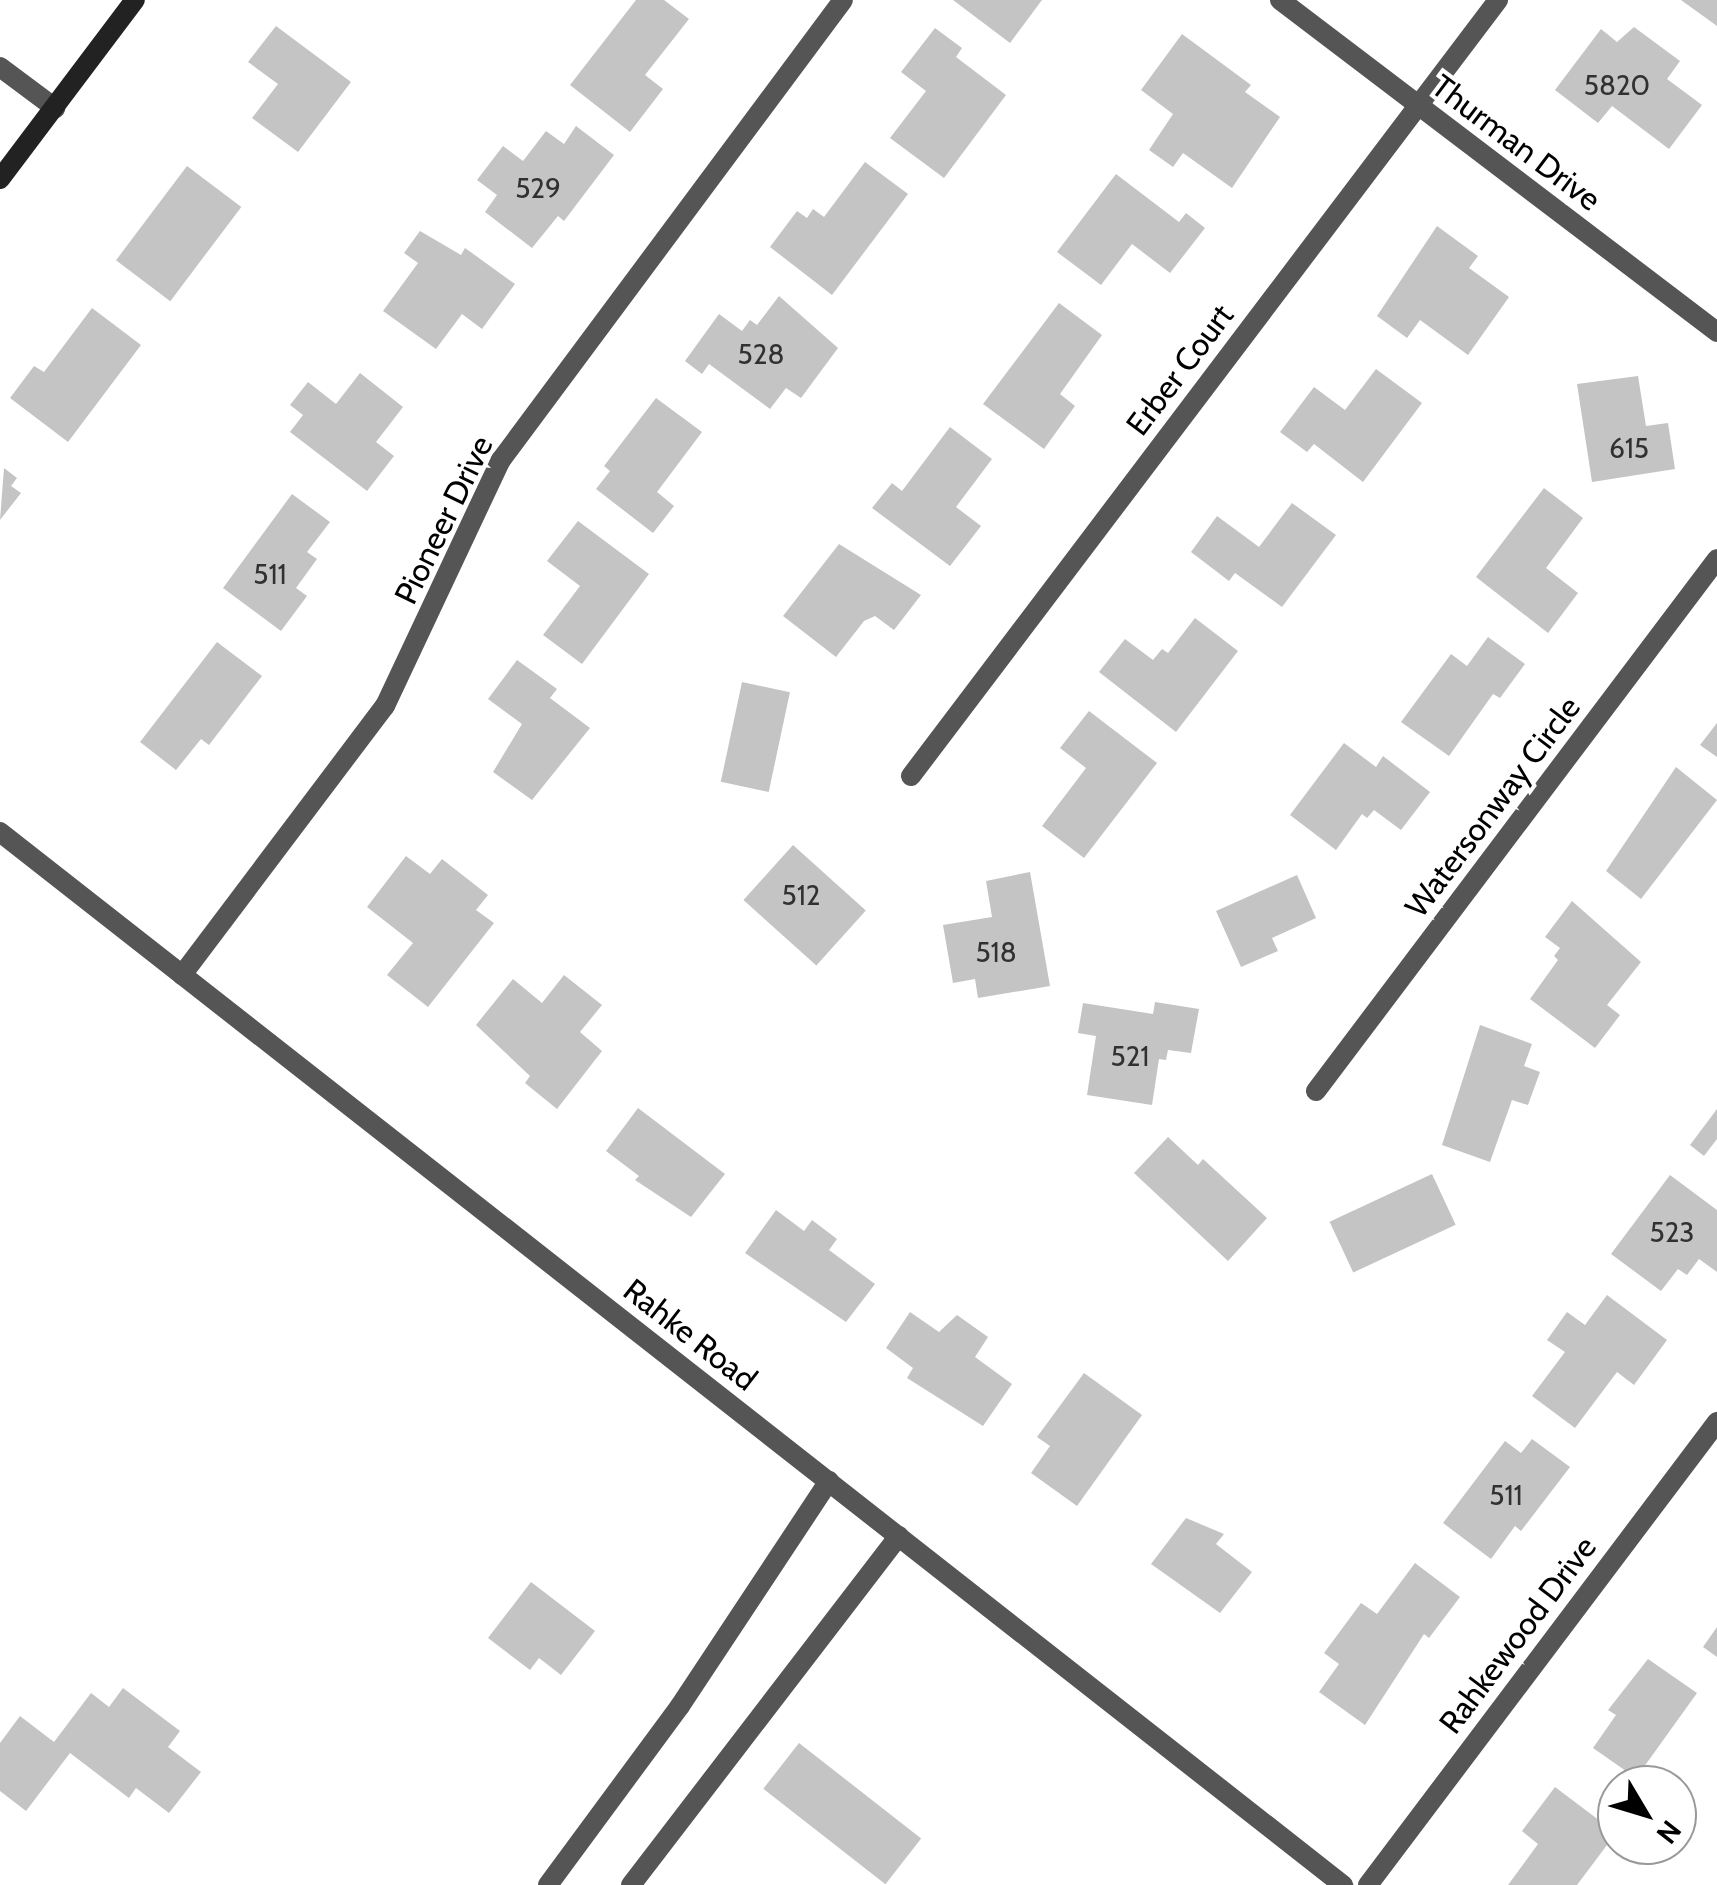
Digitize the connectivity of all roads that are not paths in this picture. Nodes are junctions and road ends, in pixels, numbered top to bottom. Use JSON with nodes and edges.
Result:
{"nodes":[{"id":1,"x":134,"y":0,"type":"edge"},
{"id":2,"x":843,"y":0,"type":"edge"},
{"id":3,"x":1280,"y":0,"type":"edge"},
{"id":4,"x":1498,"y":0,"type":"edge"},
{"id":5,"x":0,"y":66,"type":"edge"},
{"id":6,"x":1418,"y":106,"type":"junction"},
{"id":7,"x":55,"y":108,"type":"junction"},
{"id":8,"x":0,"y":179,"type":"edge"},
{"id":9,"x":1717,"y":332,"type":"edge"},
{"id":10,"x":1717,"y":558,"type":"edge"},
{"id":11,"x":910,"y":776,"type":"dead end"},
{"id":12,"x":0,"y":832,"type":"edge"},
{"id":13,"x":182,"y":975,"type":"junction"},
{"id":14,"x":1316,"y":1091,"type":"dead end"},
{"id":15,"x":1717,"y":1422,"type":"edge"},
{"id":16,"x":828,"y":1482,"type":"junction"},
{"id":17,"x":899,"y":1536,"type":"junction"},
{"id":18,"x":548,"y":1885,"type":"edge"},
{"id":19,"x":631,"y":1885,"type":"edge"},
{"id":20,"x":1343,"y":1885,"type":"edge"},
{"id":21,"x":1368,"y":1885,"type":"edge"}],
"edges":[{"from":1,"to":7,"type":"main road"},
{"from":2,"to":13,"type":"street","name":"Pioneer Drive"},
{"from":3,"to":6,"type":"street","name":"Thurman Drive"},
{"from":4,"to":6,"type":"street","name":"Erber Court"},
{"from":5,"to":7,"type":"street"},
{"from":6,"to":9,"type":"street","name":"Thurman Drive"},
{"from":6,"to":11,"type":"street","name":"Erber Court"},
{"from":7,"to":8,"type":"main road"},
{"from":10,"to":14,"type":"street","name":"Watersonway Circle"},
{"from":12,"to":13,"type":"street","name":"Rahke Road"},
{"from":13,"to":16,"type":"street","name":"Rahke Road"},
{"from":15,"to":21,"type":"street","name":"Rahkewood Drive"},
{"from":16,"to":17,"type":"street","name":"Rahke Road"},
{"from":16,"to":18,"type":"street"},
{"from":17,"to":19,"type":"street"},
{"from":17,"to":20,"type":"street","name":"Rahke Road"}]}
